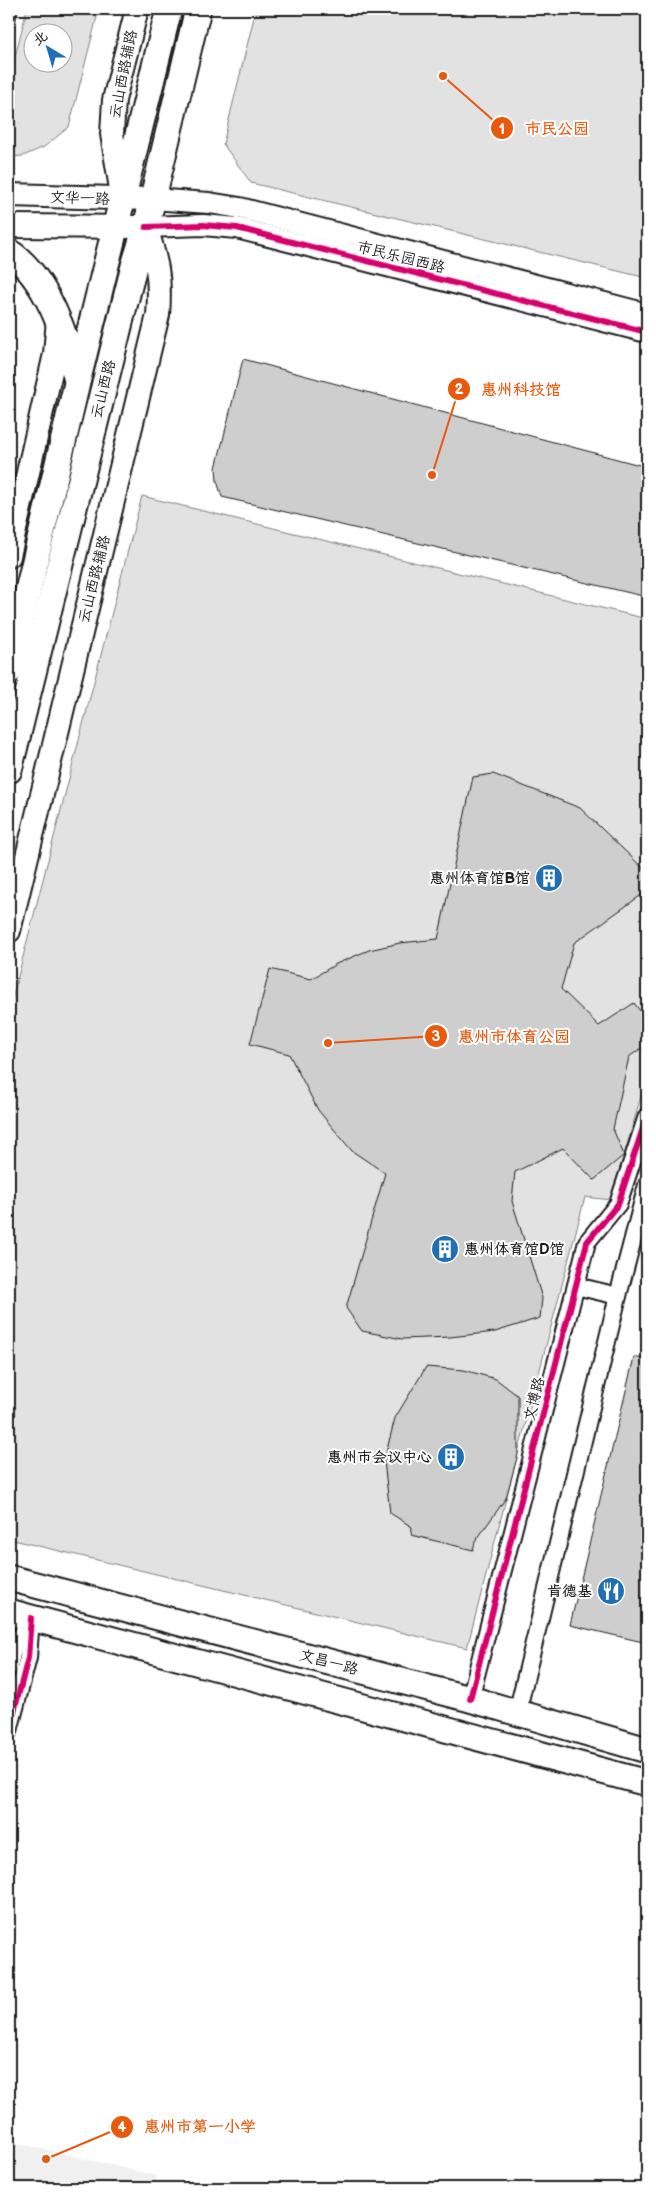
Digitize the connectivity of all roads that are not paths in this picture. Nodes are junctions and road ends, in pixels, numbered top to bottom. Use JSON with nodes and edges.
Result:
{"nodes":[{"id":1,"x":13,"y":9,"type":"edge"},
{"id":2,"x":137,"y":9,"type":"edge"},
{"id":3,"x":169,"y":9,"type":"edge"},
{"id":4,"x":198,"y":9,"type":"edge"},
{"id":5,"x":9,"y":27,"type":"edge"},
{"id":6,"x":9,"y":195,"type":"edge"},
{"id":7,"x":122,"y":199,"type":"junction"},
{"id":8,"x":151,"y":199,"type":"junction"},
{"id":9,"x":9,"y":226,"type":"edge"},
{"id":10,"x":115,"y":227,"type":"junction"},
{"id":11,"x":146,"y":227,"type":"junction"},
{"id":12,"x":9,"y":252,"type":"edge"},
{"id":13,"x":647,"y":314,"type":"edge"},
{"id":14,"x":58,"y":319,"type":"junction"},
{"id":15,"x":647,"y":332,"type":"edge"},
{"id":16,"x":77,"y":383,"type":"junction"},
{"id":17,"x":9,"y":556,"type":"edge"},
{"id":18,"x":14,"y":634,"type":"edge"},
{"id":19,"x":9,"y":671,"type":"edge"},
{"id":20,"x":9,"y":770,"type":"edge"},
{"id":21,"x":9,"y":931,"type":"edge"},
{"id":22,"x":647,"y":1116,"type":"edge"},
{"id":23,"x":647,"y":1185,"type":"edge"},
{"id":24,"x":576,"y":1286,"type":"junction"},
{"id":25,"x":618,"y":1296,"type":"junction"},
{"id":26,"x":9,"y":1578,"type":"edge"},
{"id":27,"x":20,"y":1615,"type":"edge"},
{"id":28,"x":9,"y":1666,"type":"edge"},
{"id":29,"x":470,"y":1699,"type":"junction"},
{"id":30,"x":517,"y":1713,"type":"junction"},
{"id":31,"x":9,"y":1731,"type":"edge"},
{"id":32,"x":647,"y":1750,"type":"edge"},
{"id":33,"x":647,"y":1783,"type":"edge"}],
"edges":[{"from":1,"to":5,"type":"lane"},
{"from":2,"to":7,"type":"main road","name":"云山西路辅路"},
{"from":3,"to":7,"type":"main road","name":"云山西路"},
{"from":4,"to":8,"type":"main road","name":"云山西路"},
{"from":6,"to":7,"type":"main road","name":"文华一路"},
{"from":7,"to":8,"type":"main road","name":"文华一路"},
{"from":7,"to":10,"type":"main road","name":"云山西路"},
{"from":8,"to":11,"type":"main road","name":"云山西路"},
{"from":8,"to":13,"type":"street","name":"市民乐园西路"},
{"from":9,"to":10,"type":"main road","name":"文华一路"},
{"from":10,"to":11,"type":"main road","name":"文华一路"},
{"from":10,"to":16,"type":"main road","name":"云山西路"},
{"from":11,"to":15,"type":"street","name":"市民乐园西路"},
{"from":11,"to":20,"type":"main road","name":"云山西路"},
{"from":11,"to":21,"type":"main road","name":"云山西路辅路"},
{"from":12,"to":14,"type":"main road"},
{"from":14,"to":16,"type":"main road"},
{"from":14,"to":17,"type":"main road"},
{"from":16,"to":18,"type":"main road","name":"云山西路"},
{"from":18,"to":19,"type":"main road","name":"云山西路"},
{"from":22,"to":24,"type":"street","name":"文博路"},
{"from":23,"to":25,"type":"street"},
{"from":24,"to":25,"type":"street"},
{"from":24,"to":29,"type":"street","name":"文博路"},
{"from":25,"to":30,"type":"street"},
{"from":26,"to":29,"type":"main road","name":"文昌一路"},
{"from":27,"to":28,"type":"street"},
{"from":27,"to":31,"type":"street"},
{"from":27,"to":33,"type":"main road"},
{"from":29,"to":30,"type":"main road","name":"文昌一路"},
{"from":30,"to":32,"type":"main road","name":"文昌一路"}]}
